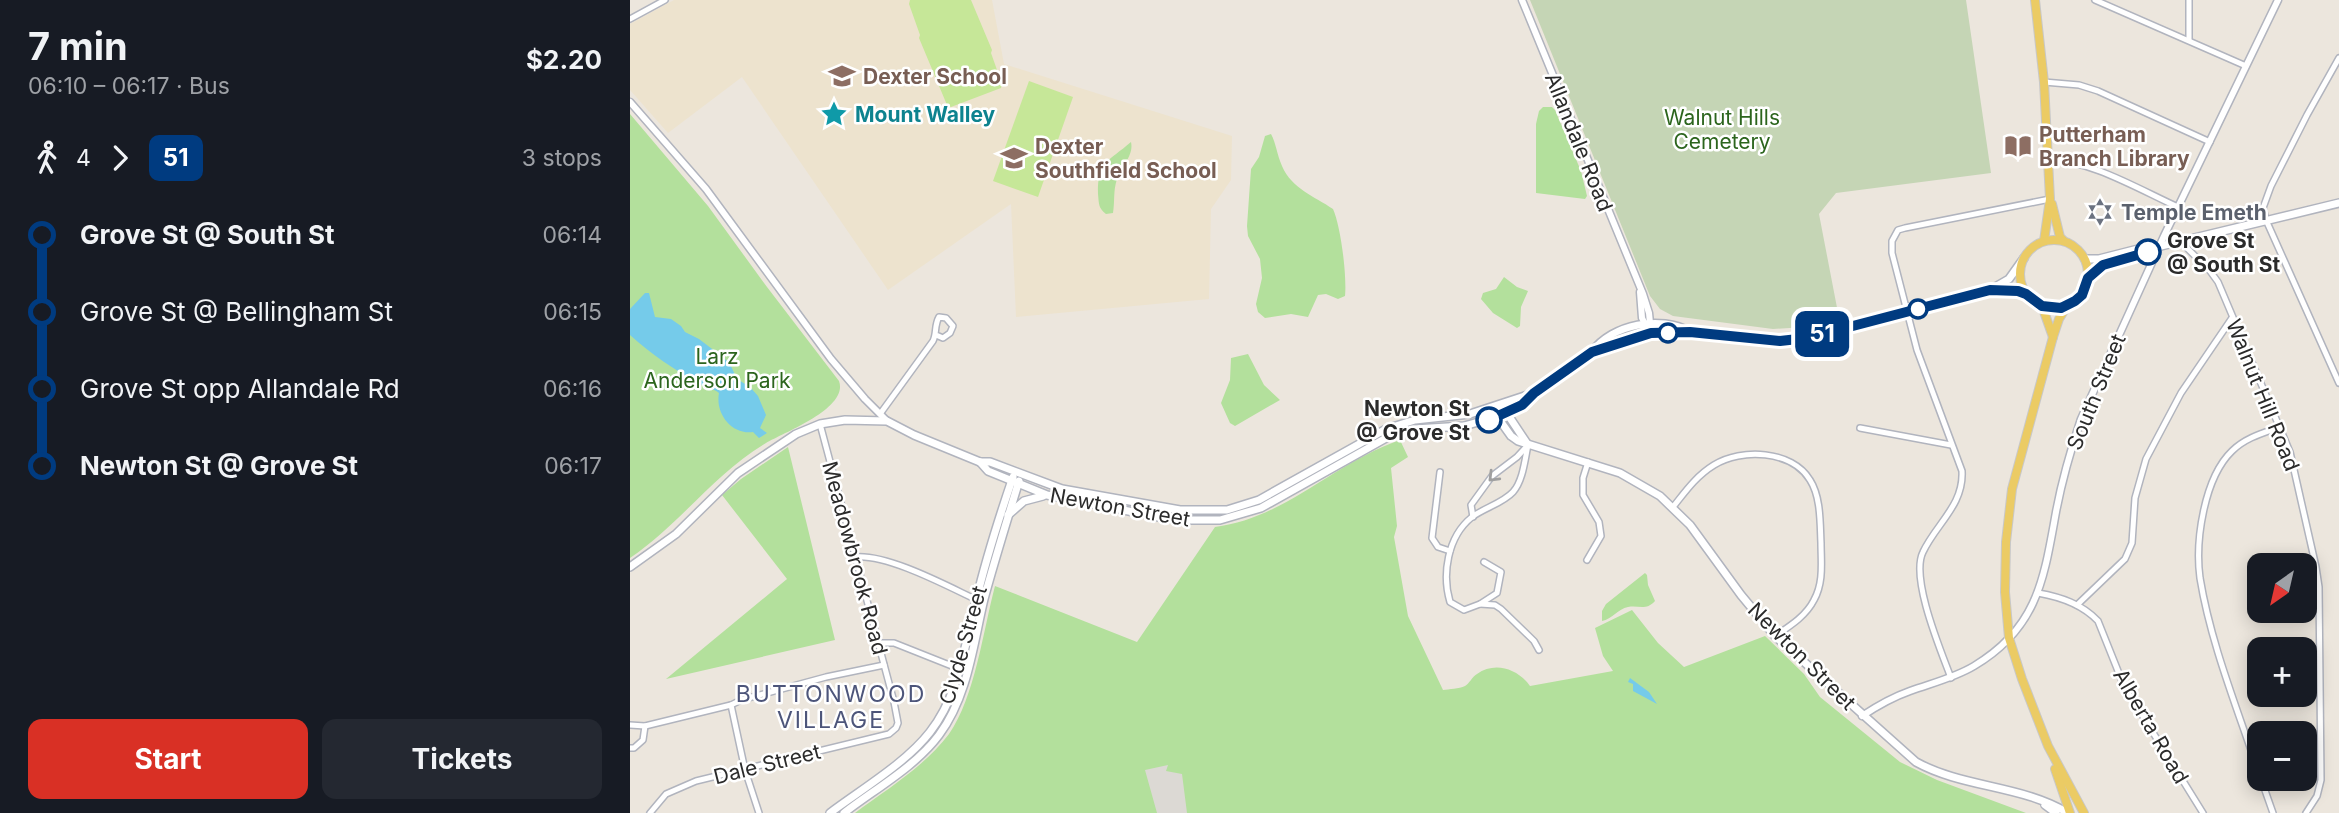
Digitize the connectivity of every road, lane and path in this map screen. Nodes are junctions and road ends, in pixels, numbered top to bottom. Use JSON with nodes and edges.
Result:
{"nodes":[{"id":1,"x":665,"y":0,"type":"edge"},
{"id":2,"x":1522,"y":0,"type":"edge"},
{"id":3,"x":2035,"y":0,"type":"edge"},
{"id":4,"x":2095,"y":0,"type":"edge"},
{"id":5,"x":2189,"y":0,"type":"edge"},
{"id":6,"x":2278,"y":0,"type":"edge"},
{"id":7,"x":2104,"y":1,"type":"edge"},
{"id":8,"x":630,"y":19,"type":"edge"},
{"id":9,"x":2189,"y":40,"type":"junction"},
{"id":10,"x":2339,"y":58,"type":"edge"},
{"id":11,"x":2246,"y":66,"type":"junction"},
{"id":12,"x":2044,"y":82,"type":"junction"},
{"id":13,"x":630,"y":102,"type":"edge"},
{"id":14,"x":2210,"y":142,"type":"junction"},
{"id":15,"x":2049,"y":161,"type":"junction"},
{"id":16,"x":2050,"y":199,"type":"junction"},
{"id":17,"x":2339,"y":203,"type":"edge"},
{"id":18,"x":2178,"y":207,"type":"junction"},
{"id":19,"x":2266,"y":220,"type":"junction"},
{"id":20,"x":2044,"y":241,"type":"junction"},
{"id":21,"x":2064,"y":241,"type":"junction"},
{"id":22,"x":2180,"y":241,"type":"junction"},
{"id":23,"x":2161,"y":246,"type":"junction"},
{"id":24,"x":2151,"y":248,"type":"junction"},
{"id":25,"x":2024,"y":257,"type":"junction"},
{"id":26,"x":2085,"y":259,"type":"junction"},
{"id":27,"x":2088,"y":278,"type":"junction"},
{"id":28,"x":1990,"y":290,"type":"junction"},
{"id":29,"x":2026,"y":294,"type":"junction"},
{"id":30,"x":2042,"y":306,"type":"junction"},
{"id":31,"x":2067,"y":306,"type":"junction"},
{"id":32,"x":1908,"y":312,"type":"junction"},
{"id":33,"x":2232,"y":318,"type":"junction"},
{"id":34,"x":1647,"y":324,"type":"junction"},
{"id":35,"x":1690,"y":332,"type":"junction"},
{"id":36,"x":1651,"y":333,"type":"junction"},
{"id":37,"x":936,"y":335,"type":"dead end"},
{"id":38,"x":2053,"y":337,"type":"junction"},
{"id":39,"x":1592,"y":352,"type":"junction"},
{"id":40,"x":2339,"y":383,"type":"edge"},
{"id":41,"x":1534,"y":393,"type":"junction"},
{"id":42,"x":1503,"y":405,"type":"junction"},
{"id":43,"x":1493,"y":408,"type":"junction"},
{"id":44,"x":880,"y":414,"type":"junction"},
{"id":45,"x":1507,"y":414,"type":"junction"},
{"id":46,"x":1498,"y":418,"type":"junction"},
{"id":47,"x":887,"y":421,"type":"junction"},
{"id":48,"x":820,"y":424,"type":"junction"},
{"id":49,"x":2280,"y":427,"type":"junction"},
{"id":50,"x":1860,"y":428,"type":"dead end"},
{"id":51,"x":1528,"y":445,"type":"junction"},
{"id":52,"x":1951,"y":445,"type":"junction"},
{"id":53,"x":980,"y":462,"type":"junction"},
{"id":54,"x":1588,"y":462,"type":"junction"},
{"id":55,"x":1440,"y":472,"type":"dead end"},
{"id":56,"x":1018,"y":473,"type":"junction"},
{"id":57,"x":1015,"y":483,"type":"junction"},
{"id":58,"x":1047,"y":495,"type":"junction"},
{"id":59,"x":1673,"y":507,"type":"junction"},
{"id":60,"x":1008,"y":515,"type":"junction"},
{"id":61,"x":1473,"y":517,"type":"junction"},
{"id":62,"x":1450,"y":551,"type":"junction"},
{"id":63,"x":855,"y":557,"type":"junction"},
{"id":64,"x":1587,"y":560,"type":"dead end"},
{"id":65,"x":1484,"y":562,"type":"dead end"},
{"id":66,"x":630,"y":567,"type":"edge"},
{"id":67,"x":2038,"y":593,"type":"junction"},
{"id":68,"x":980,"y":601,"type":"junction"},
{"id":69,"x":1480,"y":604,"type":"junction"},
{"id":70,"x":2077,"y":605,"type":"junction"},
{"id":71,"x":1775,"y":636,"type":"junction"},
{"id":72,"x":2009,"y":638,"type":"junction"},
{"id":73,"x":879,"y":643,"type":"junction"},
{"id":74,"x":1539,"y":650,"type":"dead end"},
{"id":75,"x":884,"y":665,"type":"junction"},
{"id":76,"x":963,"y":671,"type":"junction"},
{"id":77,"x":1951,"y":678,"type":"junction"},
{"id":78,"x":731,"y":705,"type":"junction"},
{"id":79,"x":1862,"y":716,"type":"junction"},
{"id":80,"x":630,"y":725,"type":"edge"},
{"id":81,"x":645,"y":726,"type":"junction"},
{"id":82,"x":893,"y":731,"type":"joint"},
{"id":83,"x":2247,"y":736,"type":"edge"},
{"id":84,"x":2048,"y":746,"type":"junction"},
{"id":85,"x":630,"y":748,"type":"edge"},
{"id":86,"x":745,"y":770,"type":"junction"},
{"id":87,"x":2265,"y":791,"type":"edge"},
{"id":88,"x":2029,"y":796,"type":"junction"},
{"id":89,"x":650,"y":813,"type":"edge"},
{"id":90,"x":759,"y":813,"type":"edge"},
{"id":91,"x":830,"y":813,"type":"edge"},
{"id":92,"x":844,"y":813,"type":"edge"},
{"id":93,"x":2056,"y":813,"type":"edge"},
{"id":94,"x":2069,"y":813,"type":"edge"},
{"id":95,"x":2084,"y":813,"type":"edge"},
{"id":96,"x":2203,"y":813,"type":"edge"},
{"id":97,"x":2273,"y":813,"type":"edge"},
{"id":98,"x":2306,"y":813,"type":"edge"}],
"edges":[{"from":1,"to":8,"type":"street"},
{"from":2,"to":34,"type":"street","name":"Allandale Road"},
{"from":3,"to":12,"type":"main road"},
{"from":4,"to":7,"type":"street"},
{"from":5,"to":9,"type":"street"},
{"from":6,"to":11,"type":"street","name":"South Street"},
{"from":7,"to":9,"type":"street"},
{"from":9,"to":11,"type":"street"},
{"from":10,"to":19,"type":"street"},
{"from":11,"to":14,"type":"street","name":"South Street"},
{"from":12,"to":14,"type":"street"},
{"from":12,"to":15,"type":"main road"},
{"from":13,"to":44,"type":"street","name":"Newton Street"},
{"from":14,"to":18,"type":"street","name":"South Street"},
{"from":15,"to":16,"type":"main road"},
{"from":15,"to":18,"type":"street"},
{"from":16,"to":20,"type":"main road"},
{"from":16,"to":21,"type":"main road"},
{"from":16,"to":32,"type":"street"},
{"from":17,"to":19,"type":"main road"},
{"from":18,"to":23,"type":"street","name":"South Street"},
{"from":19,"to":22,"type":"main road"},
{"from":19,"to":40,"type":"street"},
{"from":20,"to":21,"type":"main road"},
{"from":20,"to":25,"type":"main road"},
{"from":21,"to":26,"type":"main road"},
{"from":22,"to":23,"type":"main road"},
{"from":22,"to":33,"type":"street","name":"Walnut Hill Road"},
{"from":23,"to":24,"type":"main road"},
{"from":23,"to":67,"type":"street","name":"South Street"},
{"from":24,"to":26,"type":"main road"},
{"from":24,"to":27,"type":"main road"},
{"from":25,"to":28,"type":"main road"},
{"from":25,"to":29,"type":"main road"},
{"from":26,"to":27,"type":"main road"},
{"from":27,"to":31,"type":"main road"},
{"from":28,"to":29,"type":"main road"},
{"from":28,"to":32,"type":"main road"},
{"from":29,"to":30,"type":"main road"},
{"from":30,"to":31,"type":"main road"},
{"from":30,"to":38,"type":"main road"},
{"from":31,"to":38,"type":"main road"},
{"from":32,"to":35,"type":"main road"},
{"from":32,"to":52,"type":"street"},
{"from":33,"to":49,"type":"street","name":"Walnut Hill Road"},
{"from":33,"to":70,"type":"street"},
{"from":34,"to":35,"type":"main road"},
{"from":34,"to":36,"type":"street","name":"Allandale Road"},
{"from":34,"to":39,"type":"main road"},
{"from":35,"to":36,"type":"main road"},
{"from":36,"to":39,"type":"main road"},
{"from":37,"to":44,"type":"street"},
{"from":38,"to":72,"type":"main road"},
{"from":39,"to":41,"type":"main road"},
{"from":41,"to":42,"type":"main road","name":"Newton Street"},
{"from":41,"to":45,"type":"main road","name":"Newton Street"},
{"from":42,"to":43,"type":"main road","name":"Newton Street"},
{"from":42,"to":45,"type":"main road"},
{"from":43,"to":46,"type":"main road","name":"Newton Street"},
{"from":43,"to":56,"type":"main road","name":"Newton Street"},
{"from":44,"to":47,"type":"street","name":"Newton Street"},
{"from":45,"to":46,"type":"main road","name":"Newton Street"},
{"from":45,"to":51,"type":"main road"},
{"from":46,"to":51,"type":"main road","name":"Newton Street"},
{"from":46,"to":58,"type":"main road","name":"Newton Street"},
{"from":47,"to":48,"type":"main road"},
{"from":47,"to":53,"type":"main road","name":"Newton Street"},
{"from":48,"to":63,"type":"street","name":"Meadowbrook Road"},
{"from":48,"to":66,"type":"main road"},
{"from":49,"to":83,"type":"street"},
{"from":49,"to":98,"type":"street","name":"Walnut Hill Road"},
{"from":50,"to":52,"type":"street"},
{"from":51,"to":54,"type":"main road","name":"Newton Street"},
{"from":51,"to":61,"type":"street","one_way":true},
{"from":51,"to":61,"type":"street"},
{"from":52,"to":77,"type":"street"},
{"from":53,"to":56,"type":"main road","name":"Newton Street"},
{"from":53,"to":57,"type":"main road","name":"Newton Street"},
{"from":54,"to":59,"type":"main road","name":"Newton Street"},
{"from":54,"to":64,"type":"street"},
{"from":55,"to":62,"type":"street"},
{"from":56,"to":57,"type":"main road","name":"Clyde Street"},
{"from":57,"to":58,"type":"main road","name":"Newton Street"},
{"from":57,"to":60,"type":"main road","name":"Clyde Street"},
{"from":57,"to":68,"type":"main road","name":"Clyde Street"},
{"from":58,"to":60,"type":"main road"},
{"from":59,"to":71,"type":"main road","name":"Newton Street"},
{"from":59,"to":71,"type":"street"},
{"from":60,"to":68,"type":"main road","name":"Clyde Street"},
{"from":61,"to":62,"type":"street"},
{"from":62,"to":69,"type":"street"},
{"from":63,"to":68,"type":"street"},
{"from":63,"to":73,"type":"street","name":"Meadowbrook Road"},
{"from":65,"to":69,"type":"street"},
{"from":67,"to":70,"type":"street","name":"Alberta Road"},
{"from":67,"to":72,"type":"street","name":"South Street"},
{"from":68,"to":76,"type":"main road","name":"Clyde Street"},
{"from":69,"to":74,"type":"street"},
{"from":70,"to":96,"type":"street","name":"Alberta Road"},
{"from":71,"to":79,"type":"main road","name":"Newton Street"},
{"from":72,"to":77,"type":"street","name":"South Street"},
{"from":72,"to":84,"type":"main road"},
{"from":73,"to":75,"type":"street","name":"Meadowbrook Road"},
{"from":73,"to":76,"type":"street"},
{"from":75,"to":78,"type":"street"},
{"from":75,"to":82,"type":"street","name":"Meadowbrook Road"},
{"from":76,"to":91,"type":"main road","name":"Clyde Street"},
{"from":76,"to":92,"type":"main road","name":"Clyde Street"},
{"from":77,"to":79,"type":"street","name":"South Street"},
{"from":78,"to":81,"type":"street"},
{"from":78,"to":86,"type":"street"},
{"from":79,"to":88,"type":"main road","name":"Newton Street"},
{"from":80,"to":81,"type":"street"},
{"from":81,"to":85,"type":"street"},
{"from":82,"to":86,"type":"street","name":"Dale Street"},
{"from":84,"to":94,"type":"main road"},
{"from":84,"to":95,"type":"main road"},
{"from":86,"to":89,"type":"street","name":"Dale Street"},
{"from":86,"to":90,"type":"street"},
{"from":87,"to":97,"type":"street"},
{"from":88,"to":93,"type":"main road","name":"Newton Street"},
{"from":88,"to":94,"type":"main road","name":"Newton Street"}]}
